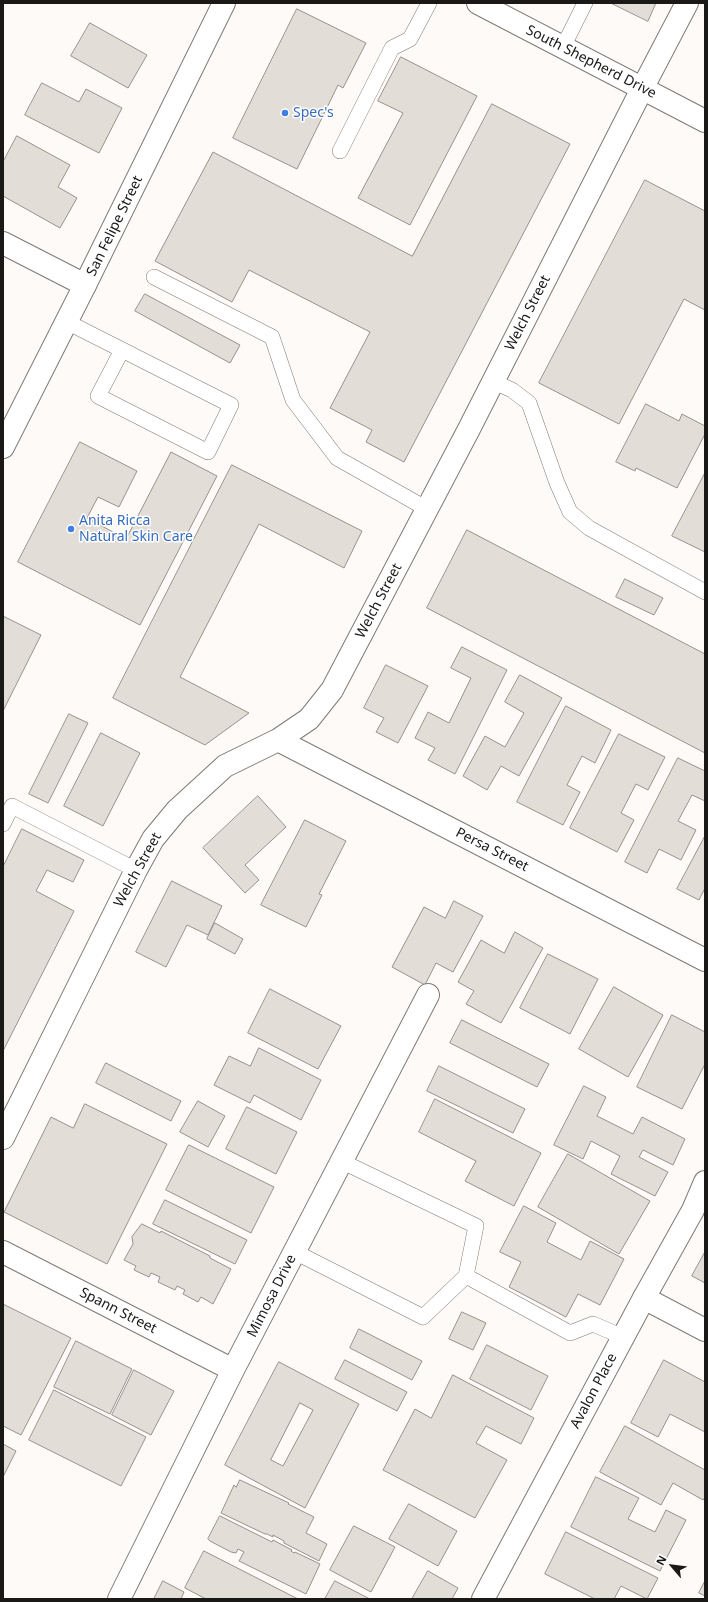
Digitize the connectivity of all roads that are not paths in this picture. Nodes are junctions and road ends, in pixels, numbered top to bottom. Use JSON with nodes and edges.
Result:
{"nodes":[{"id":1,"x":224,"y":3,"type":"edge"},
{"id":2,"x":429,"y":3,"type":"edge"},
{"id":3,"x":478,"y":3,"type":"edge"},
{"id":4,"x":585,"y":3,"type":"edge"},
{"id":5,"x":686,"y":3,"type":"edge"},
{"id":6,"x":563,"y":47,"type":"junction"},
{"id":7,"x":642,"y":89,"type":"junction"},
{"id":8,"x":705,"y":121,"type":"edge"},
{"id":9,"x":340,"y":151,"type":"dead end"},
{"id":10,"x":3,"y":243,"type":"edge"},
{"id":11,"x":154,"y":277,"type":"dead end"},
{"id":12,"x":86,"y":285,"type":"junction"},
{"id":13,"x":67,"y":322,"type":"junction"},
{"id":14,"x":122,"y":350,"type":"junction"},
{"id":15,"x":494,"y":382,"type":"junction"},
{"id":16,"x":3,"y":447,"type":"edge"},
{"id":17,"x":427,"y":509,"type":"junction"},
{"id":18,"x":705,"y":592,"type":"edge"},
{"id":19,"x":278,"y":740,"type":"junction"},
{"id":20,"x":3,"y":824,"type":"edge"},
{"id":21,"x":136,"y":870,"type":"junction"},
{"id":22,"x":705,"y":960,"type":"edge"},
{"id":23,"x":428,"y":995,"type":"dead end"},
{"id":24,"x":3,"y":1138,"type":"edge"},
{"id":25,"x":342,"y":1161,"type":"junction"},
{"id":26,"x":705,"y":1182,"type":"edge"},
{"id":27,"x":3,"y":1252,"type":"edge"},
{"id":28,"x":295,"y":1252,"type":"junction"},
{"id":29,"x":466,"y":1276,"type":"junction"},
{"id":30,"x":644,"y":1298,"type":"junction"},
{"id":31,"x":705,"y":1330,"type":"edge"},
{"id":32,"x":623,"y":1337,"type":"junction"},
{"id":33,"x":233,"y":1370,"type":"junction"},
{"id":34,"x":119,"y":1599,"type":"edge"},
{"id":35,"x":483,"y":1599,"type":"edge"}],
"edges":[{"from":1,"to":12,"type":"street","name":"San Felipe Street"},
{"from":2,"to":9,"type":"lane"},
{"from":3,"to":6,"type":"street","name":"South Shepherd Drive"},
{"from":4,"to":6,"type":"lane"},
{"from":5,"to":7,"type":"street","name":"Welch Street"},
{"from":6,"to":7,"type":"street","name":"South Shepherd Drive"},
{"from":7,"to":8,"type":"street","name":"South Shepherd Drive"},
{"from":7,"to":15,"type":"street","name":"Welch Street"},
{"from":10,"to":12,"type":"street"},
{"from":11,"to":17,"type":"lane"},
{"from":12,"to":13,"type":"street","name":"San Felipe Street"},
{"from":13,"to":14,"type":"lane"},
{"from":13,"to":16,"type":"street","name":"San Felipe Street"},
{"from":14,"to":14,"type":"lane"},
{"from":15,"to":17,"type":"street","name":"Welch Street"},
{"from":15,"to":18,"type":"lane"},
{"from":17,"to":19,"type":"street","name":"Welch Street"},
{"from":19,"to":21,"type":"street","name":"Welch Street"},
{"from":19,"to":22,"type":"street","name":"Persa Street"},
{"from":20,"to":21,"type":"lane"},
{"from":21,"to":24,"type":"street","name":"Welch Street"},
{"from":23,"to":25,"type":"street","name":"Mimosa Drive"},
{"from":25,"to":28,"type":"street","name":"Mimosa Drive"},
{"from":25,"to":29,"type":"lane"},
{"from":26,"to":30,"type":"street","name":"Avalon Place"},
{"from":27,"to":33,"type":"street","name":"Spann Street"},
{"from":28,"to":29,"type":"lane"},
{"from":28,"to":33,"type":"street","name":"Mimosa Drive"},
{"from":29,"to":32,"type":"lane"},
{"from":30,"to":31,"type":"street"},
{"from":30,"to":32,"type":"street","name":"Avalon Place"},
{"from":32,"to":35,"type":"street","name":"Avalon Place"},
{"from":33,"to":34,"type":"street","name":"Mimosa Drive"}]}
